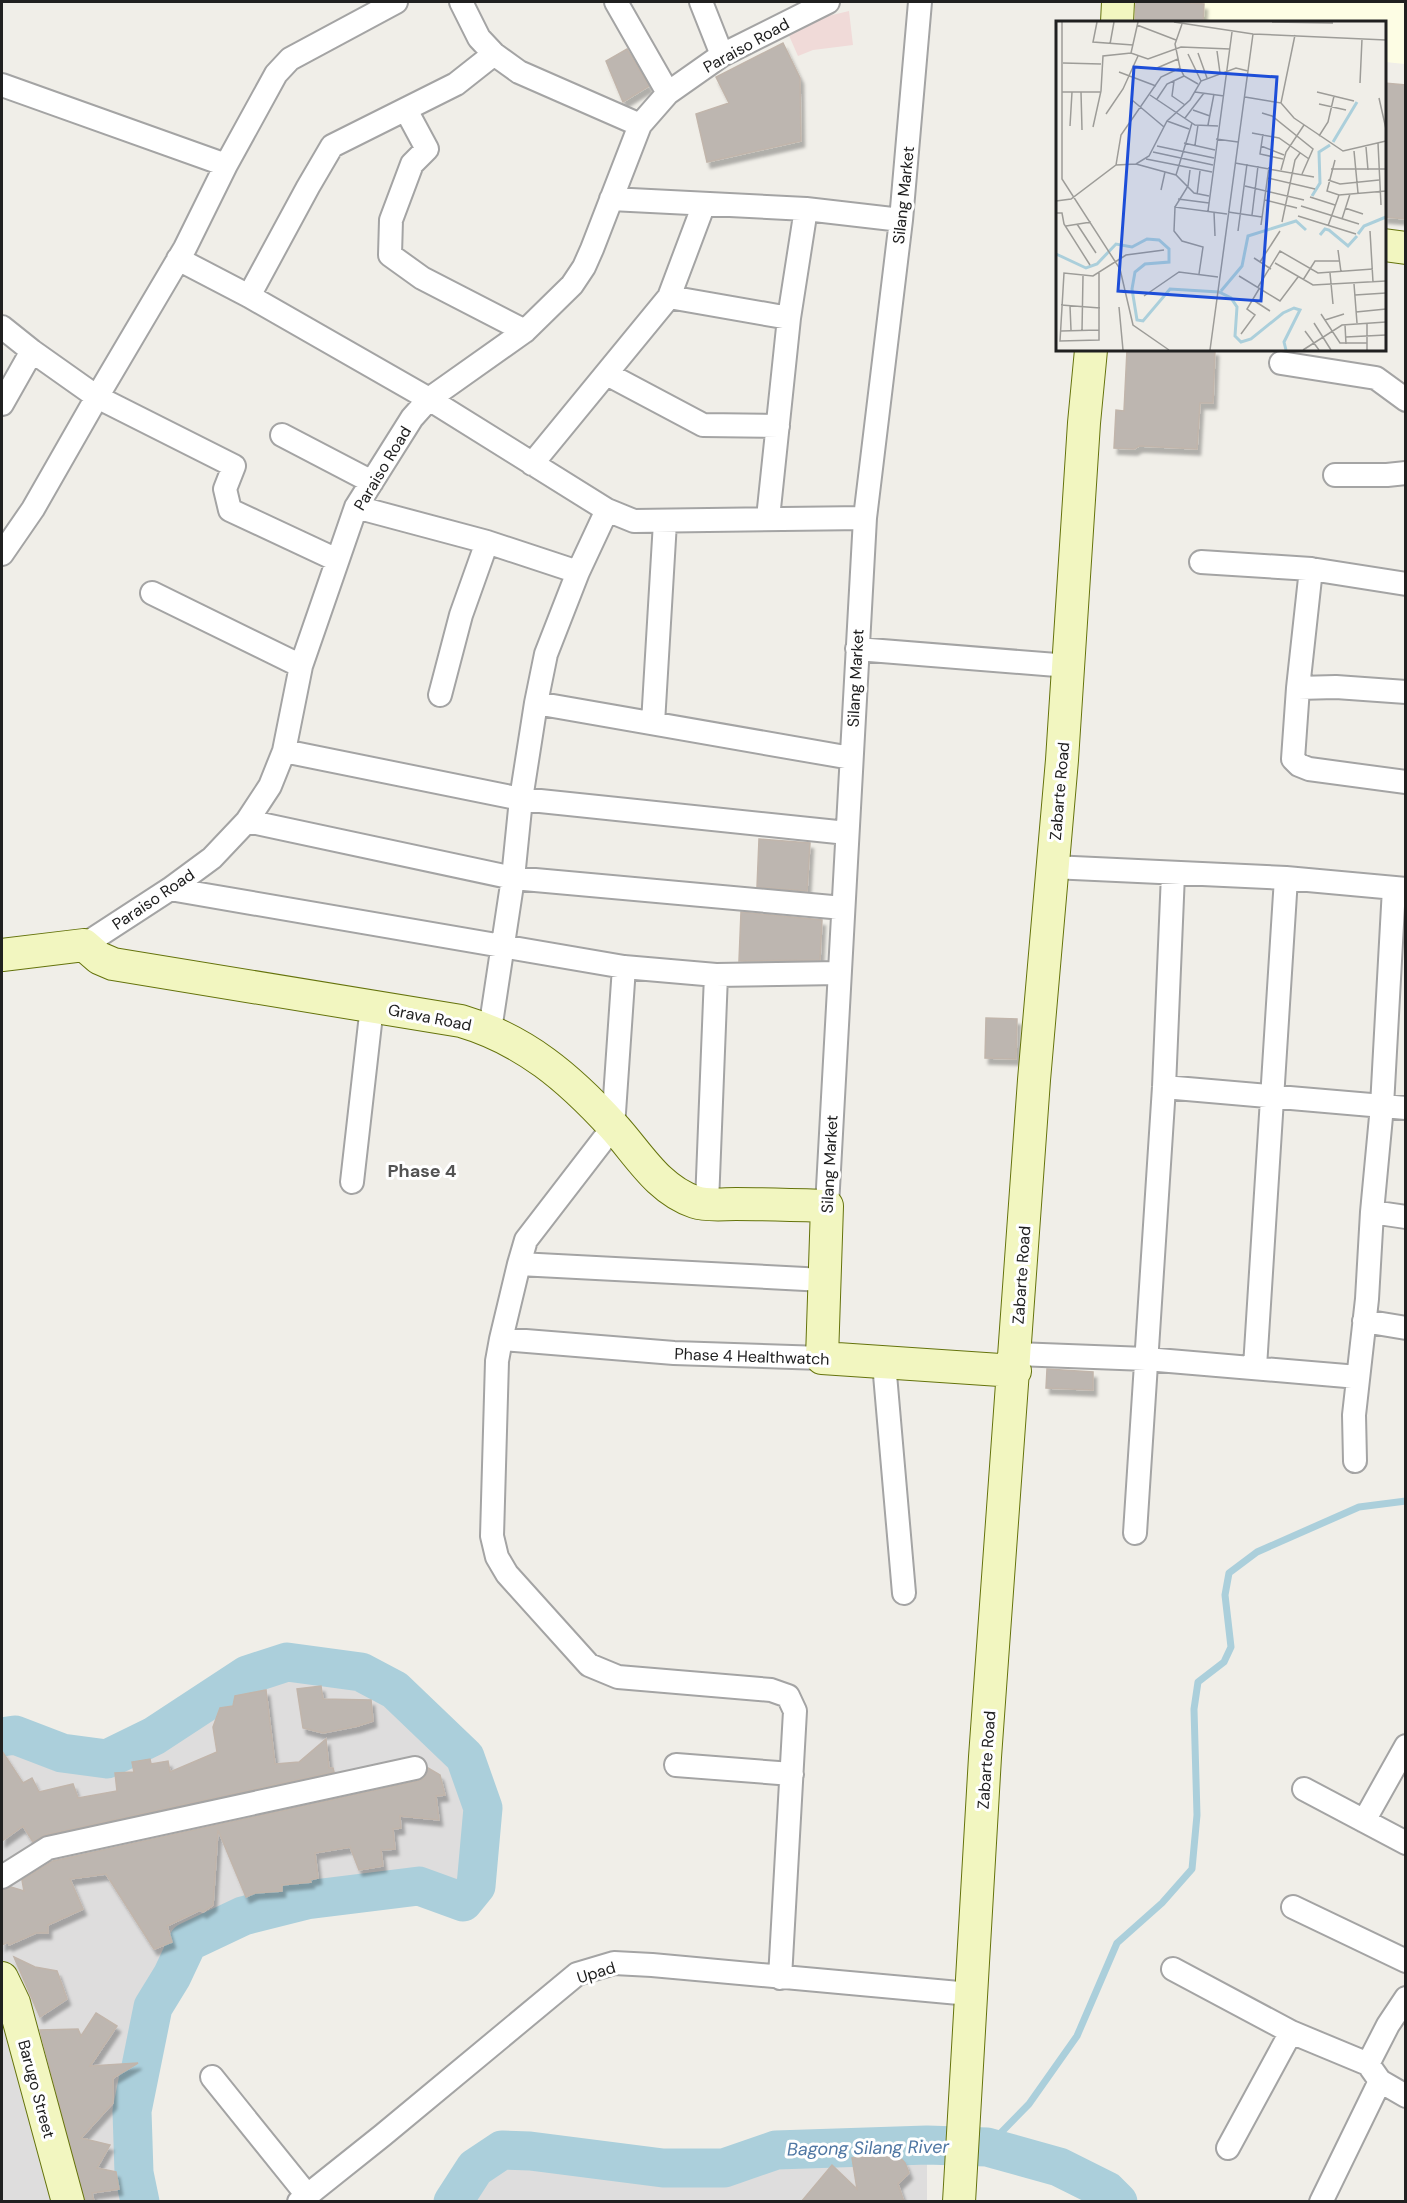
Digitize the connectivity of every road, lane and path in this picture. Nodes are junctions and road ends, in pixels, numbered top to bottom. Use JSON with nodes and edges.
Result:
{"nodes":[{"id":1,"x":396,"y":2,"type":"edge"},
{"id":2,"x":461,"y":2,"type":"edge"},
{"id":3,"x":616,"y":2,"type":"edge"},
{"id":4,"x":701,"y":2,"type":"edge"},
{"id":5,"x":828,"y":2,"type":"edge"},
{"id":6,"x":920,"y":2,"type":"edge"},
{"id":7,"x":1118,"y":2,"type":"edge"},
{"id":8,"x":1117,"y":21,"type":"edge"},
{"id":9,"x":494,"y":54,"type":"junction"},
{"id":10,"x":722,"y":55,"type":"junction"},
{"id":11,"x":2,"y":86,"type":"edge"},
{"id":12,"x":668,"y":93,"type":"junction"},
{"id":13,"x":406,"y":110,"type":"junction"},
{"id":14,"x":640,"y":125,"type":"junction"},
{"id":15,"x":226,"y":165,"type":"junction"},
{"id":16,"x":611,"y":199,"type":"junction"},
{"id":17,"x":704,"y":204,"type":"junction"},
{"id":18,"x":806,"y":209,"type":"junction"},
{"id":19,"x":901,"y":220,"type":"junction"},
{"id":20,"x":1386,"y":246,"type":"edge"},
{"id":21,"x":1406,"y":248,"type":"edge"},
{"id":22,"x":178,"y":259,"type":"junction"},
{"id":23,"x":249,"y":296,"type":"junction"},
{"id":24,"x":669,"y":297,"type":"junction"},
{"id":25,"x":789,"y":318,"type":"junction"},
{"id":26,"x":2,"y":327,"type":"edge"},
{"id":27,"x":525,"y":331,"type":"junction"},
{"id":28,"x":32,"y":351,"type":"junction"},
{"id":29,"x":1092,"y":351,"type":"edge"},
{"id":30,"x":1281,"y":363,"type":"dead end"},
{"id":31,"x":607,"y":374,"type":"junction"},
{"id":32,"x":97,"y":397,"type":"junction"},
{"id":33,"x":429,"y":399,"type":"junction"},
{"id":34,"x":1406,"y":400,"type":"edge"},
{"id":35,"x":2,"y":404,"type":"edge"},
{"id":36,"x":778,"y":426,"type":"junction"},
{"id":37,"x":282,"y":435,"type":"dead end"},
{"id":38,"x":532,"y":464,"type":"junction"},
{"id":39,"x":1406,"y":473,"type":"edge"},
{"id":40,"x":1335,"y":475,"type":"dead end"},
{"id":41,"x":372,"y":482,"type":"junction"},
{"id":42,"x":356,"y":507,"type":"junction"},
{"id":43,"x":607,"y":510,"type":"junction"},
{"id":44,"x":768,"y":518,"type":"junction"},
{"id":45,"x":865,"y":518,"type":"junction"},
{"id":46,"x":665,"y":522,"type":"junction"},
{"id":47,"x":4,"y":542,"type":"edge"},
{"id":48,"x":487,"y":542,"type":"junction"},
{"id":49,"x":337,"y":560,"type":"junction"},
{"id":50,"x":1201,"y":562,"type":"dead end"},
{"id":51,"x":1311,"y":569,"type":"junction"},
{"id":52,"x":578,"y":572,"type":"junction"},
{"id":53,"x":1406,"y":584,"type":"edge"},
{"id":54,"x":153,"y":593,"type":"dead end"},
{"id":55,"x":857,"y":650,"type":"junction"},
{"id":56,"x":301,"y":666,"type":"junction"},
{"id":57,"x":1069,"y":666,"type":"junction"},
{"id":58,"x":1298,"y":688,"type":"junction"},
{"id":59,"x":1406,"y":692,"type":"edge"},
{"id":60,"x":440,"y":695,"type":"dead end"},
{"id":61,"x":536,"y":703,"type":"junction"},
{"id":62,"x":653,"y":723,"type":"junction"},
{"id":63,"x":284,"y":751,"type":"junction"},
{"id":64,"x":851,"y":758,"type":"junction"},
{"id":65,"x":1406,"y":782,"type":"edge"},
{"id":66,"x":521,"y":799,"type":"junction"},
{"id":67,"x":248,"y":821,"type":"junction"},
{"id":68,"x":847,"y":833,"type":"junction"},
{"id":69,"x":1052,"y":867,"type":"junction"},
{"id":70,"x":1173,"y":874,"type":"junction"},
{"id":71,"x":513,"y":878,"type":"junction"},
{"id":72,"x":1286,"y":878,"type":"junction"},
{"id":73,"x":170,"y":889,"type":"junction"},
{"id":74,"x":1400,"y":889,"type":"edge"},
{"id":75,"x":843,"y":908,"type":"junction"},
{"id":76,"x":84,"y":945,"type":"junction"},
{"id":77,"x":503,"y":946,"type":"junction"},
{"id":78,"x":2,"y":955,"type":"edge"},
{"id":79,"x":624,"y":968,"type":"junction"},
{"id":80,"x":839,"y":973,"type":"junction"},
{"id":81,"x":716,"y":975,"type":"junction"},
{"id":82,"x":1397,"y":997,"type":"edge"},
{"id":83,"x":372,"y":1006,"type":"junction"},
{"id":84,"x":490,"y":1030,"type":"junction"},
{"id":85,"x":1164,"y":1087,"type":"junction"},
{"id":86,"x":1273,"y":1096,"type":"junction"},
{"id":87,"x":1383,"y":1106,"type":"junction"},
{"id":88,"x":1406,"y":1108,"type":"edge"},
{"id":89,"x":614,"y":1127,"type":"junction"},
{"id":90,"x":352,"y":1182,"type":"dead end"},
{"id":91,"x":707,"y":1203,"type":"junction"},
{"id":92,"x":827,"y":1206,"type":"junction"},
{"id":93,"x":1372,"y":1212,"type":"junction"},
{"id":94,"x":1406,"y":1217,"type":"edge"},
{"id":95,"x":519,"y":1264,"type":"junction"},
{"id":96,"x":824,"y":1280,"type":"junction"},
{"id":97,"x":1364,"y":1321,"type":"junction"},
{"id":98,"x":1406,"y":1328,"type":"edge"},
{"id":99,"x":500,"y":1345,"type":"junction"},
{"id":100,"x":822,"y":1358,"type":"junction"},
{"id":101,"x":1146,"y":1359,"type":"junction"},
{"id":102,"x":1015,"y":1362,"type":"junction"},
{"id":103,"x":885,"y":1363,"type":"junction"},
{"id":104,"x":1255,"y":1367,"type":"junction"},
{"id":105,"x":1358,"y":1377,"type":"junction"},
{"id":106,"x":1355,"y":1461,"type":"dead end"},
{"id":107,"x":1135,"y":1533,"type":"dead end"},
{"id":108,"x":904,"y":1593,"type":"dead end"},
{"id":109,"x":1406,"y":1746,"type":"edge"},
{"id":110,"x":676,"y":1765,"type":"dead end"},
{"id":111,"x":415,"y":1768,"type":"dead end"},
{"id":112,"x":792,"y":1774,"type":"junction"},
{"id":113,"x":1304,"y":1789,"type":"dead end"},
{"id":114,"x":1364,"y":1821,"type":"junction"},
{"id":115,"x":1406,"y":1843,"type":"edge"},
{"id":116,"x":2,"y":1877,"type":"edge"},
{"id":117,"x":1293,"y":1906,"type":"dead end"},
{"id":118,"x":1406,"y":1961,"type":"edge"},
{"id":119,"x":1173,"y":1969,"type":"dead end"},
{"id":120,"x":2,"y":1978,"type":"edge"},
{"id":121,"x":780,"y":1978,"type":"junction"},
{"id":122,"x":970,"y":1994,"type":"junction"},
{"id":123,"x":1406,"y":1998,"type":"edge"},
{"id":124,"x":1291,"y":2032,"type":"junction"},
{"id":125,"x":1374,"y":2073,"type":"junction"},
{"id":126,"x":212,"y":2077,"type":"dead end"},
{"id":127,"x":1406,"y":2096,"type":"edge"},
{"id":128,"x":1228,"y":2148,"type":"dead end"},
{"id":129,"x":303,"y":2198,"type":"edge"},
{"id":130,"x":1328,"y":2199,"type":"edge"},
{"id":131,"x":68,"y":2202,"type":"edge"},
{"id":132,"x":959,"y":2202,"type":"edge"}],
"edges":[{"from":1,"to":15,"type":"street"},
{"from":2,"to":9,"type":"street"},
{"from":3,"to":12,"type":"street"},
{"from":4,"to":10,"type":"street"},
{"from":5,"to":10,"type":"street","name":"Paraiso Road"},
{"from":6,"to":19,"type":"street","name":"Silang Market"},
{"from":7,"to":8,"type":"main road"},
{"from":9,"to":13,"type":"street"},
{"from":9,"to":14,"type":"street"},
{"from":10,"to":12,"type":"street","name":"Paraiso Road"},
{"from":11,"to":15,"type":"street"},
{"from":12,"to":14,"type":"street","name":"Paraiso Road"},
{"from":13,"to":23,"type":"street"},
{"from":13,"to":27,"type":"street"},
{"from":14,"to":16,"type":"street","name":"Paraiso Road"},
{"from":15,"to":22,"type":"street"},
{"from":16,"to":17,"type":"street"},
{"from":16,"to":27,"type":"street","name":"Paraiso Road"},
{"from":17,"to":18,"type":"street"},
{"from":17,"to":24,"type":"street"},
{"from":18,"to":19,"type":"street"},
{"from":18,"to":25,"type":"street"},
{"from":19,"to":45,"type":"street","name":"Silang Market"},
{"from":20,"to":21,"type":"main road"},
{"from":22,"to":23,"type":"street"},
{"from":22,"to":32,"type":"street"},
{"from":23,"to":33,"type":"street"},
{"from":24,"to":25,"type":"street"},
{"from":24,"to":31,"type":"street"},
{"from":25,"to":36,"type":"street"},
{"from":26,"to":28,"type":"street"},
{"from":27,"to":33,"type":"street","name":"Paraiso Road"},
{"from":28,"to":32,"type":"street"},
{"from":28,"to":35,"type":"street"},
{"from":29,"to":57,"type":"main road","name":"Zabarte Road"},
{"from":30,"to":34,"type":"street"},
{"from":31,"to":36,"type":"street"},
{"from":31,"to":38,"type":"street"},
{"from":32,"to":47,"type":"street"},
{"from":32,"to":49,"type":"street"},
{"from":33,"to":38,"type":"street"},
{"from":33,"to":41,"type":"street","name":"Paraiso Road"},
{"from":36,"to":44,"type":"street"},
{"from":37,"to":41,"type":"street"},
{"from":38,"to":43,"type":"street"},
{"from":39,"to":40,"type":"street"},
{"from":41,"to":42,"type":"street","name":"Paraiso Road"},
{"from":42,"to":48,"type":"street"},
{"from":42,"to":49,"type":"street","name":"Paraiso Road"},
{"from":43,"to":46,"type":"street"},
{"from":43,"to":52,"type":"street"},
{"from":44,"to":45,"type":"street"},
{"from":44,"to":46,"type":"street"},
{"from":45,"to":55,"type":"street","name":"Silang Market"},
{"from":46,"to":62,"type":"street"},
{"from":48,"to":52,"type":"street"},
{"from":48,"to":60,"type":"street"},
{"from":49,"to":56,"type":"street","name":"Paraiso Road"},
{"from":50,"to":51,"type":"street"},
{"from":51,"to":53,"type":"street"},
{"from":51,"to":58,"type":"street"},
{"from":52,"to":61,"type":"street"},
{"from":54,"to":56,"type":"street"},
{"from":55,"to":57,"type":"street"},
{"from":55,"to":64,"type":"street","name":"Silang Market"},
{"from":56,"to":63,"type":"street","name":"Paraiso Road"},
{"from":57,"to":69,"type":"main road","name":"Zabarte Road"},
{"from":58,"to":59,"type":"street"},
{"from":58,"to":65,"type":"street"},
{"from":61,"to":62,"type":"street"},
{"from":61,"to":66,"type":"street"},
{"from":62,"to":64,"type":"street"},
{"from":63,"to":66,"type":"street"},
{"from":63,"to":67,"type":"street","name":"Paraiso Road"},
{"from":64,"to":68,"type":"street","name":"Silang Market"},
{"from":66,"to":68,"type":"street"},
{"from":66,"to":71,"type":"street"},
{"from":67,"to":71,"type":"street"},
{"from":67,"to":73,"type":"street","name":"Paraiso Road"},
{"from":68,"to":75,"type":"street","name":"Silang Market"},
{"from":69,"to":70,"type":"street"},
{"from":69,"to":102,"type":"main road","name":"Zabarte Road"},
{"from":70,"to":72,"type":"street"},
{"from":70,"to":85,"type":"street"},
{"from":71,"to":75,"type":"street"},
{"from":71,"to":77,"type":"street"},
{"from":72,"to":74,"type":"street"},
{"from":72,"to":86,"type":"street"},
{"from":73,"to":76,"type":"street","name":"Paraiso Road"},
{"from":73,"to":77,"type":"street"},
{"from":74,"to":82,"type":"street"},
{"from":75,"to":80,"type":"street","name":"Silang Market"},
{"from":76,"to":78,"type":"main road","name":"Paraiso Road"},
{"from":76,"to":83,"type":"main road","name":"Grava Road"},
{"from":77,"to":79,"type":"street"},
{"from":77,"to":84,"type":"street"},
{"from":79,"to":81,"type":"street"},
{"from":79,"to":89,"type":"street"},
{"from":80,"to":81,"type":"street"},
{"from":80,"to":92,"type":"street","name":"Silang Market"},
{"from":81,"to":91,"type":"street"},
{"from":82,"to":87,"type":"street"},
{"from":83,"to":84,"type":"main road","name":"Grava Road"},
{"from":83,"to":90,"type":"street"},
{"from":84,"to":89,"type":"main road","name":"Grava Road"},
{"from":85,"to":86,"type":"street"},
{"from":85,"to":101,"type":"street"},
{"from":86,"to":87,"type":"street"},
{"from":86,"to":104,"type":"street"},
{"from":87,"to":88,"type":"street"},
{"from":87,"to":93,"type":"street"},
{"from":89,"to":91,"type":"main road","name":"Grava Road"},
{"from":89,"to":95,"type":"street"},
{"from":91,"to":92,"type":"main road","name":"Grava Road"},
{"from":92,"to":96,"type":"main road","name":"Silang Market"},
{"from":93,"to":94,"type":"street"},
{"from":93,"to":97,"type":"street"},
{"from":95,"to":96,"type":"street"},
{"from":95,"to":99,"type":"street"},
{"from":96,"to":100,"type":"main road","name":"Silang Market"},
{"from":97,"to":98,"type":"street"},
{"from":97,"to":105,"type":"street"},
{"from":99,"to":100,"type":"street","name":"Phase 4 Healthwatch"},
{"from":99,"to":112,"type":"street"},
{"from":100,"to":103,"type":"main road","name":"Phase 4 Healthwatch"},
{"from":101,"to":102,"type":"street"},
{"from":101,"to":104,"type":"street"},
{"from":101,"to":107,"type":"street"},
{"from":102,"to":103,"type":"main road","name":"Phase 4 Healthwatch"},
{"from":102,"to":122,"type":"main road","name":"Zabarte Road"},
{"from":103,"to":108,"type":"street"},
{"from":104,"to":105,"type":"street"},
{"from":105,"to":106,"type":"street"},
{"from":109,"to":114,"type":"street"},
{"from":110,"to":112,"type":"street"},
{"from":111,"to":116,"type":"street"},
{"from":112,"to":121,"type":"street"},
{"from":113,"to":114,"type":"street"},
{"from":114,"to":115,"type":"street"},
{"from":117,"to":118,"type":"street"},
{"from":119,"to":124,"type":"street"},
{"from":120,"to":131,"type":"main road","name":"Barugo Street"},
{"from":121,"to":122,"type":"street","name":"Upad"},
{"from":121,"to":129,"type":"street","name":"Upad"},
{"from":122,"to":132,"type":"main road","name":"Zabarte Road"},
{"from":123,"to":125,"type":"street"},
{"from":124,"to":125,"type":"street"},
{"from":124,"to":128,"type":"street"},
{"from":125,"to":127,"type":"street"},
{"from":125,"to":130,"type":"street"},
{"from":126,"to":129,"type":"street"}]}
